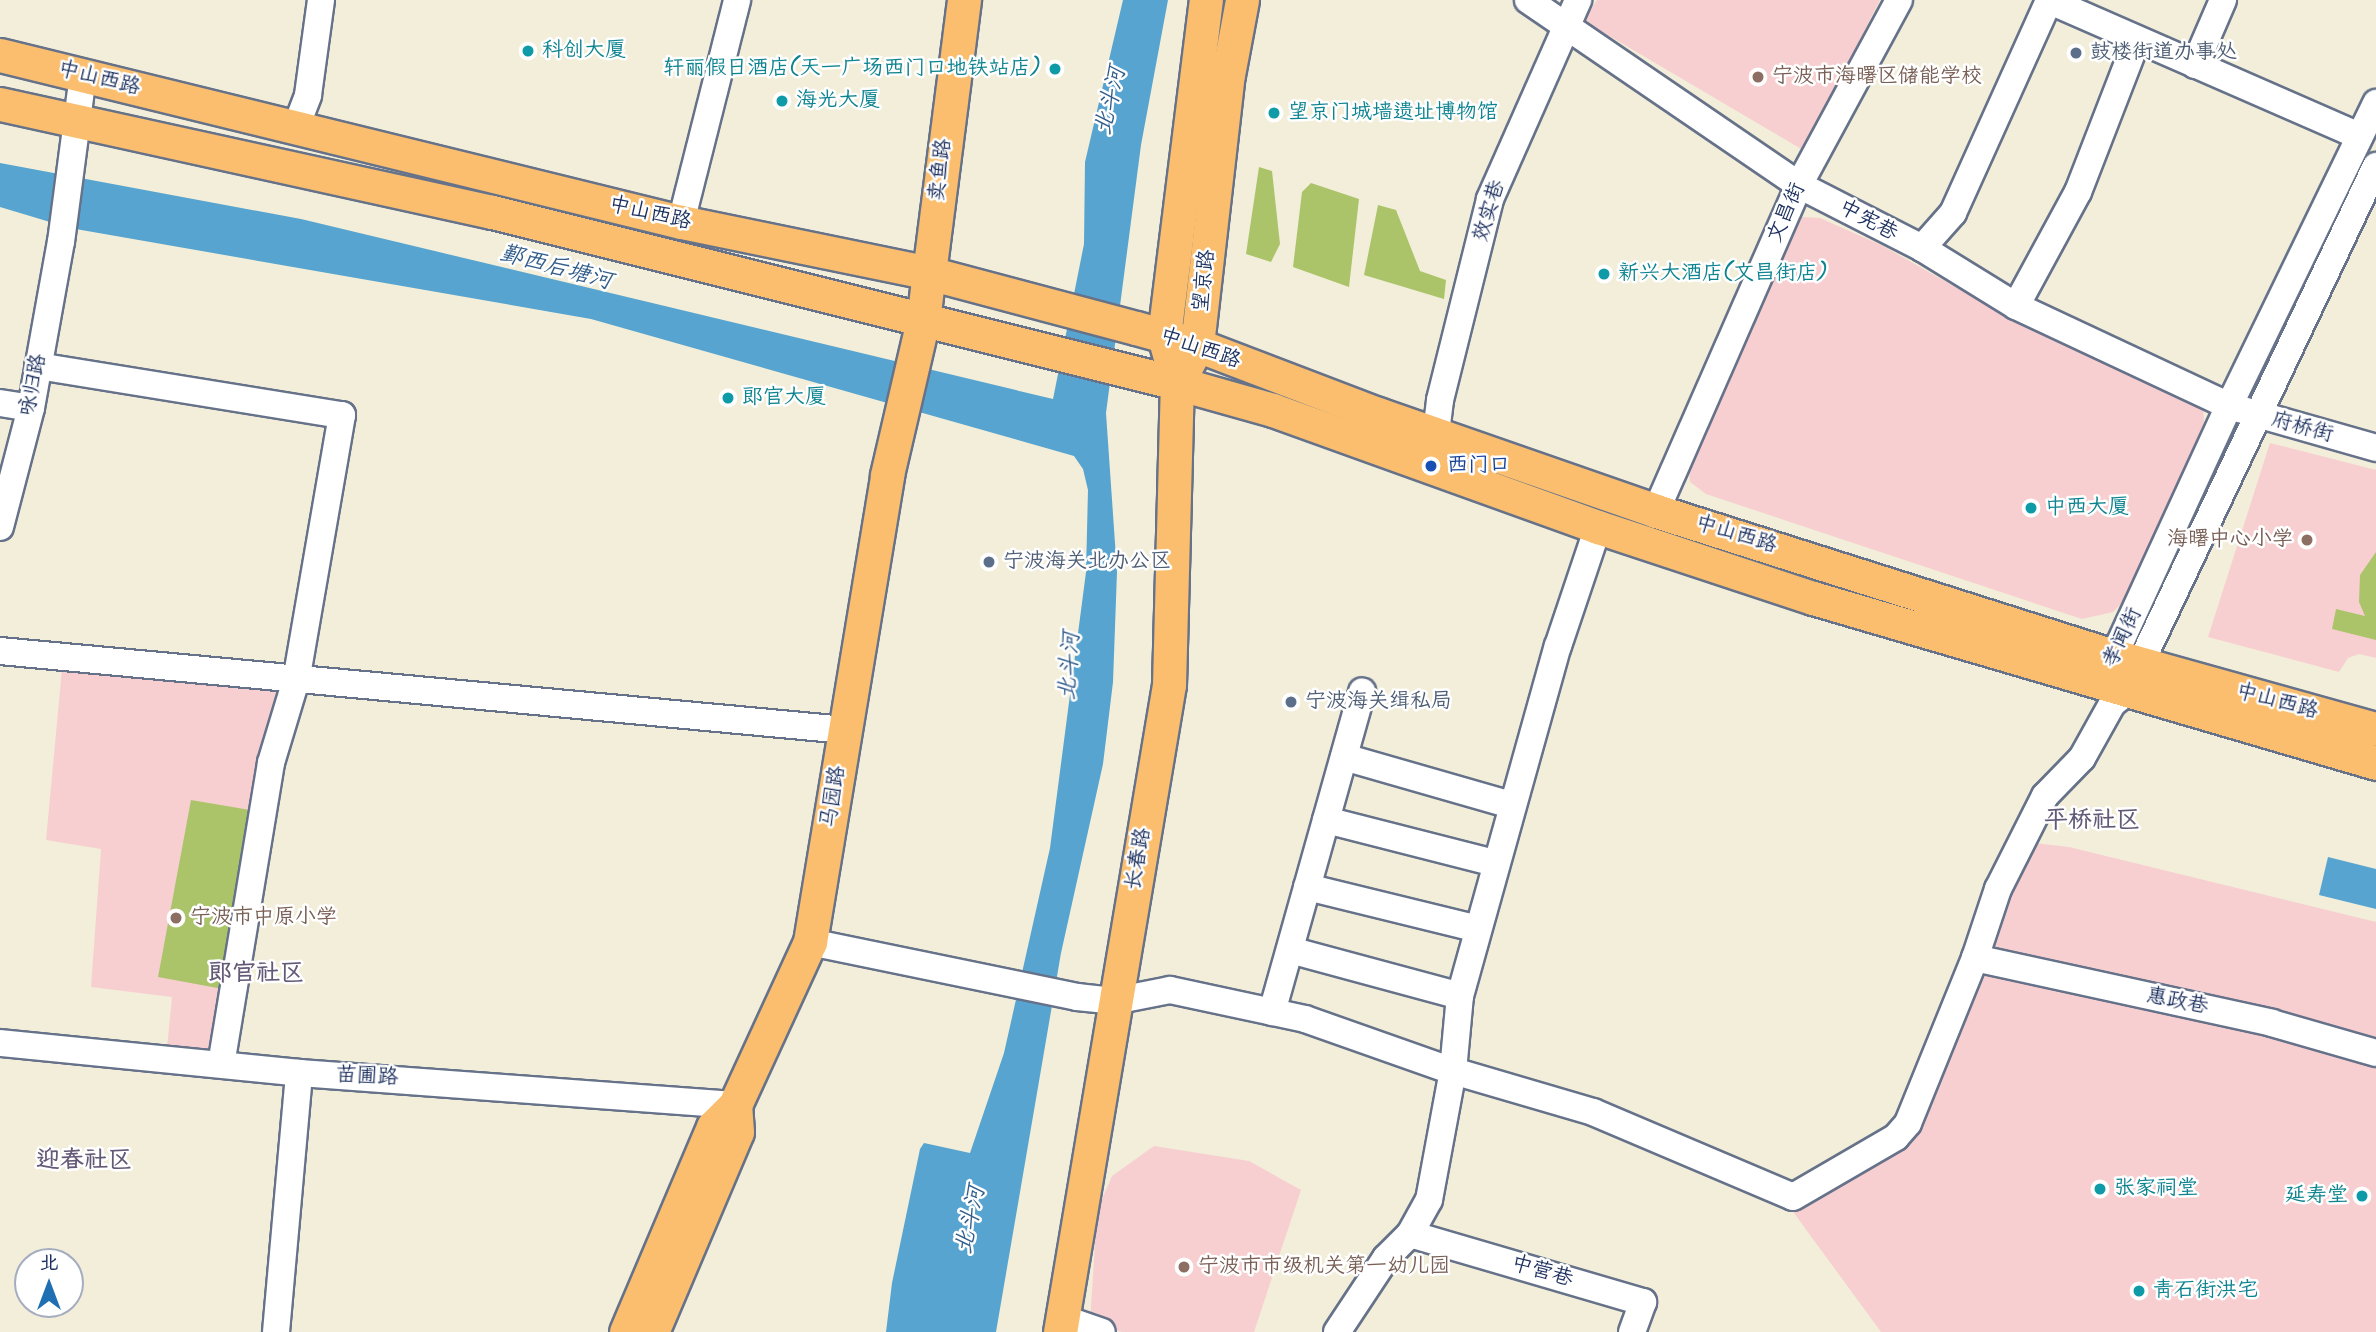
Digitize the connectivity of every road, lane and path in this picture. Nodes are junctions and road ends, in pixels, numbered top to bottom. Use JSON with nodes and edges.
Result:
{"nodes":[{"id":1,"x":321,"y":0,"type":"edge"},
{"id":2,"x":737,"y":0,"type":"edge"},
{"id":3,"x":964,"y":0,"type":"edge"},
{"id":4,"x":1206,"y":0,"type":"edge"},
{"id":5,"x":1242,"y":0,"type":"edge"},
{"id":6,"x":1528,"y":0,"type":"edge"},
{"id":7,"x":1899,"y":0,"type":"edge"},
{"id":8,"x":2049,"y":0,"type":"edge"},
{"id":9,"x":2223,"y":0,"type":"edge"},
{"id":10,"x":1572,"y":11,"type":"edge"},
{"id":11,"x":2137,"y":40,"type":"junction"},
{"id":12,"x":0,"y":55,"type":"edge"},
{"id":13,"x":2195,"y":65,"type":"junction"},
{"id":14,"x":83,"y":75,"type":"junction"},
{"id":15,"x":2376,"y":103,"type":"edge"},
{"id":16,"x":0,"y":104,"type":"edge"},
{"id":17,"x":77,"y":121,"type":"junction"},
{"id":18,"x":296,"y":127,"type":"junction"},
{"id":19,"x":2361,"y":136,"type":"junction"},
{"id":20,"x":2376,"y":166,"type":"edge"},
{"id":21,"x":1799,"y":185,"type":"junction"},
{"id":22,"x":681,"y":222,"type":"junction"},
{"id":23,"x":1922,"y":248,"type":"junction"},
{"id":24,"x":929,"y":273,"type":"junction"},
{"id":25,"x":2016,"y":306,"type":"junction"},
{"id":26,"x":920,"y":330,"type":"junction"},
{"id":27,"x":1150,"y":332,"type":"junction"},
{"id":28,"x":1197,"y":345,"type":"junction"},
{"id":29,"x":38,"y":366,"type":"junction"},
{"id":30,"x":1177,"y":383,"type":"junction"},
{"id":31,"x":0,"y":403,"type":"edge"},
{"id":32,"x":2229,"y":405,"type":"junction"},
{"id":33,"x":31,"y":408,"type":"junction"},
{"id":34,"x":2256,"y":416,"type":"junction"},
{"id":35,"x":1436,"y":433,"type":"junction"},
{"id":36,"x":2376,"y":448,"type":"edge"},
{"id":37,"x":887,"y":475,"type":"joint"},
{"id":38,"x":1656,"y":510,"type":"junction"},
{"id":39,"x":0,"y":527,"type":"edge"},
{"id":40,"x":1598,"y":527,"type":"junction"},
{"id":41,"x":0,"y":651,"type":"edge"},
{"id":42,"x":296,"y":680,"type":"junction"},
{"id":43,"x":2119,"y":680,"type":"junction"},
{"id":44,"x":1362,"y":691,"type":"dead end"},
{"id":45,"x":2376,"y":729,"type":"edge"},
{"id":46,"x":845,"y":730,"type":"junction"},
{"id":47,"x":1344,"y":757,"type":"junction"},
{"id":48,"x":2376,"y":763,"type":"edge"},
{"id":49,"x":1511,"y":805,"type":"junction"},
{"id":50,"x":1326,"y":820,"type":"junction"},
{"id":51,"x":1495,"y":863,"type":"junction"},
{"id":52,"x":1307,"y":887,"type":"junction"},
{"id":53,"x":1478,"y":929,"type":"junction"},
{"id":54,"x":810,"y":942,"type":"junction"},
{"id":55,"x":1290,"y":950,"type":"junction"},
{"id":56,"x":1975,"y":958,"type":"junction"},
{"id":57,"x":1460,"y":996,"type":"junction"},
{"id":58,"x":1114,"y":1001,"type":"junction"},
{"id":59,"x":1272,"y":1012,"type":"junction"},
{"id":60,"x":0,"y":1044,"type":"edge"},
{"id":61,"x":2376,"y":1053,"type":"edge"},
{"id":62,"x":221,"y":1064,"type":"junction"},
{"id":63,"x":1453,"y":1072,"type":"junction"},
{"id":64,"x":299,"y":1073,"type":"junction"},
{"id":65,"x":735,"y":1105,"type":"junction"},
{"id":66,"x":1410,"y":1234,"type":"junction"},
{"id":67,"x":1061,"y":1325,"type":"edge"},
{"id":68,"x":276,"y":1332,"type":"edge"},
{"id":69,"x":626,"y":1332,"type":"edge"},
{"id":70,"x":652,"y":1332,"type":"edge"},
{"id":71,"x":1101,"y":1332,"type":"edge"},
{"id":72,"x":1337,"y":1332,"type":"edge"},
{"id":73,"x":1632,"y":1332,"type":"edge"}],
"edges":[{"from":1,"to":18,"type":"street"},
{"from":2,"to":22,"type":"street"},
{"from":3,"to":24,"type":"main road","name":"卖鱼路"},
{"from":4,"to":27,"type":"main road","name":"望京路"},
{"from":5,"to":28,"type":"main road","name":"望京路"},
{"from":6,"to":10,"type":"street","name":"中宪巷"},
{"from":7,"to":21,"type":"street","name":"文昌街"},
{"from":8,"to":11,"type":"street"},
{"from":8,"to":23,"type":"street"},
{"from":9,"to":13,"type":"street"},
{"from":10,"to":21,"type":"street","name":"中宪巷"},
{"from":10,"to":35,"type":"street","name":"效实巷"},
{"from":11,"to":13,"type":"street"},
{"from":11,"to":25,"type":"street"},
{"from":12,"to":14,"type":"main road","name":"中山西路"},
{"from":13,"to":19,"type":"street"},
{"from":14,"to":17,"type":"street","name":"咏归路"},
{"from":14,"to":18,"type":"main road","name":"中山西路"},
{"from":15,"to":19,"type":"street","name":"孝闻街"},
{"from":16,"to":17,"type":"main road","name":"中山西路"},
{"from":17,"to":26,"type":"main road","name":"中山西路"},
{"from":17,"to":29,"type":"street","name":"咏归路"},
{"from":18,"to":22,"type":"main road","name":"中山西路"},
{"from":19,"to":32,"type":"street","name":"孝闻街"},
{"from":20,"to":34,"type":"street","name":"孝闻街"},
{"from":21,"to":23,"type":"street","name":"中宪巷"},
{"from":21,"to":38,"type":"street","name":"文昌街"},
{"from":22,"to":24,"type":"main road","name":"中山西路"},
{"from":23,"to":25,"type":"street","name":"中宪巷"},
{"from":24,"to":26,"type":"main road","name":"卖鱼路"},
{"from":24,"to":27,"type":"main road","name":"中山西路"},
{"from":25,"to":32,"type":"street","name":"中宪巷"},
{"from":26,"to":30,"type":"main road","name":"中山西路"},
{"from":26,"to":37,"type":"main road","name":"卖鱼路"},
{"from":27,"to":28,"type":"main road","name":"中山西路"},
{"from":27,"to":30,"type":"main road","name":"望京路"},
{"from":28,"to":30,"type":"main road","name":"望京路"},
{"from":28,"to":35,"type":"main road","name":"中山西路"},
{"from":29,"to":33,"type":"street","name":"咏归路"},
{"from":29,"to":42,"type":"street"},
{"from":30,"to":40,"type":"main road","name":"中山西路"},
{"from":30,"to":58,"type":"main road","name":"长春路"},
{"from":31,"to":33,"type":"street"},
{"from":32,"to":34,"type":"street","name":"府桥街"},
{"from":32,"to":43,"type":"street","name":"孝闻街"},
{"from":33,"to":39,"type":"street","name":"咏归路"},
{"from":34,"to":36,"type":"street","name":"府桥街"},
{"from":34,"to":43,"type":"street","name":"孝闻街"},
{"from":35,"to":38,"type":"main road","name":"中山西路"},
{"from":37,"to":46,"type":"main road","name":"马园路"},
{"from":38,"to":43,"type":"main road","name":"中山西路"},
{"from":40,"to":43,"type":"main road","name":"中山西路"},
{"from":40,"to":49,"type":"street"},
{"from":41,"to":42,"type":"street"},
{"from":42,"to":46,"type":"street"},
{"from":42,"to":62,"type":"street"},
{"from":43,"to":45,"type":"main road","name":"中山西路"},
{"from":43,"to":48,"type":"main road","name":"中山西路"},
{"from":43,"to":56,"type":"street"},
{"from":44,"to":47,"type":"street"},
{"from":46,"to":54,"type":"main road","name":"马园路"},
{"from":47,"to":49,"type":"street"},
{"from":47,"to":50,"type":"street"},
{"from":49,"to":51,"type":"street"},
{"from":50,"to":51,"type":"street"},
{"from":50,"to":52,"type":"street"},
{"from":51,"to":53,"type":"street"},
{"from":52,"to":53,"type":"street"},
{"from":52,"to":55,"type":"street"},
{"from":53,"to":57,"type":"street"},
{"from":54,"to":58,"type":"street"},
{"from":54,"to":65,"type":"main road","name":"马园路"},
{"from":55,"to":57,"type":"street"},
{"from":55,"to":59,"type":"street"},
{"from":56,"to":61,"type":"street","name":"惠政巷"},
{"from":56,"to":63,"type":"street"},
{"from":57,"to":63,"type":"street"},
{"from":58,"to":59,"type":"street"},
{"from":58,"to":67,"type":"main road","name":"长春路"},
{"from":59,"to":63,"type":"street"},
{"from":60,"to":62,"type":"street","name":"苗圃路"},
{"from":62,"to":64,"type":"street","name":"苗圃路"},
{"from":63,"to":66,"type":"street"},
{"from":64,"to":65,"type":"street","name":"苗圃路"},
{"from":64,"to":68,"type":"street"},
{"from":65,"to":69,"type":"main road","name":"马园路"},
{"from":65,"to":70,"type":"main road","name":"马园路"},
{"from":66,"to":72,"type":"street"},
{"from":66,"to":73,"type":"street","name":"中营巷"},
{"from":67,"to":71,"type":"street"}]}
